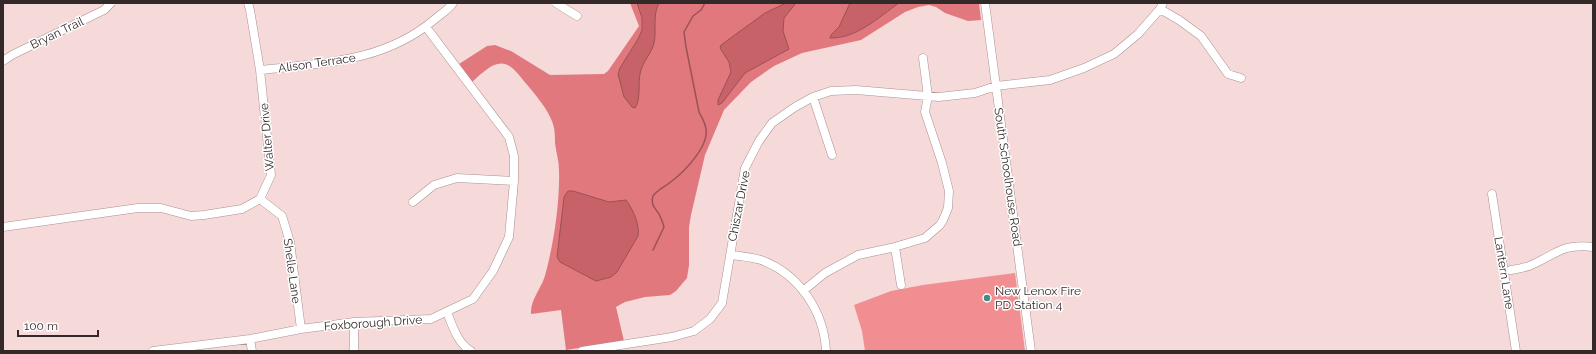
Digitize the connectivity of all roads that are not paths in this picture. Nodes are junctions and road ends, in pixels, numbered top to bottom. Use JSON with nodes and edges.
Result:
{"nodes":[{"id":1,"x":111,"y":3,"type":"edge"},
{"id":2,"x":248,"y":3,"type":"edge"},
{"id":3,"x":453,"y":3,"type":"edge"},
{"id":4,"x":556,"y":3,"type":"edge"},
{"id":5,"x":985,"y":3,"type":"edge"},
{"id":6,"x":1162,"y":6,"type":"edge"},
{"id":7,"x":577,"y":16,"type":"dead end"},
{"id":8,"x":426,"y":27,"type":"junction"},
{"id":9,"x":924,"y":58,"type":"dead end"},
{"id":10,"x":3,"y":61,"type":"edge"},
{"id":11,"x":260,"y":70,"type":"junction"},
{"id":12,"x":1241,"y":78,"type":"dead end"},
{"id":13,"x":996,"y":86,"type":"junction"},
{"id":14,"x":928,"y":96,"type":"junction"},
{"id":15,"x":813,"y":97,"type":"junction"},
{"id":16,"x":832,"y":155,"type":"dead end"},
{"id":17,"x":514,"y":181,"type":"junction"},
{"id":18,"x":1492,"y":194,"type":"dead end"},
{"id":19,"x":260,"y":199,"type":"junction"},
{"id":20,"x":413,"y":202,"type":"dead end"},
{"id":21,"x":3,"y":227,"type":"edge"},
{"id":22,"x":895,"y":247,"type":"junction"},
{"id":23,"x":1593,"y":247,"type":"edge"},
{"id":24,"x":730,"y":254,"type":"junction"},
{"id":25,"x":1511,"y":270,"type":"dead end"},
{"id":26,"x":901,"y":285,"type":"dead end"},
{"id":27,"x":803,"y":291,"type":"junction"},
{"id":28,"x":447,"y":312,"type":"junction"},
{"id":29,"x":354,"y":322,"type":"junction"},
{"id":30,"x":301,"y":329,"type":"junction"},
{"id":31,"x":250,"y":339,"type":"junction"},
{"id":32,"x":153,"y":351,"type":"edge"},
{"id":33,"x":252,"y":351,"type":"edge"},
{"id":34,"x":354,"y":351,"type":"edge"},
{"id":35,"x":471,"y":351,"type":"edge"},
{"id":36,"x":582,"y":351,"type":"edge"},
{"id":37,"x":826,"y":351,"type":"edge"},
{"id":38,"x":1030,"y":351,"type":"edge"},
{"id":39,"x":1516,"y":351,"type":"edge"}],
"edges":[{"from":1,"to":10,"type":"street","name":"Bryan Trail"},
{"from":2,"to":11,"type":"street","name":"Walter Drive"},
{"from":3,"to":8,"type":"street","name":"Alison Terrace"},
{"from":4,"to":7,"type":"street"},
{"from":5,"to":13,"type":"street","name":"South Schoolhouse Road"},
{"from":6,"to":12,"type":"street"},
{"from":6,"to":13,"type":"street","name":"Chiszar Drive"},
{"from":8,"to":11,"type":"street","name":"Alison Terrace"},
{"from":8,"to":17,"type":"street","name":"Foxborough Drive"},
{"from":9,"to":14,"type":"street"},
{"from":11,"to":19,"type":"street","name":"Walter Drive"},
{"from":13,"to":14,"type":"street","name":"Chiszar Drive"},
{"from":13,"to":38,"type":"street","name":"South Schoolhouse Road"},
{"from":14,"to":15,"type":"street","name":"Chiszar Drive"},
{"from":14,"to":22,"type":"street"},
{"from":15,"to":16,"type":"street"},
{"from":15,"to":24,"type":"street","name":"Chiszar Drive"},
{"from":17,"to":20,"type":"street"},
{"from":17,"to":28,"type":"street","name":"Foxborough Drive"},
{"from":18,"to":39,"type":"street","name":"Lantern Lane"},
{"from":19,"to":21,"type":"street"},
{"from":19,"to":30,"type":"street","name":"Shelle Lane"},
{"from":22,"to":26,"type":"street"},
{"from":22,"to":27,"type":"street"},
{"from":23,"to":25,"type":"street"},
{"from":24,"to":27,"type":"street"},
{"from":24,"to":36,"type":"street","name":"Chiszar Drive"},
{"from":27,"to":37,"type":"street"},
{"from":28,"to":29,"type":"street","name":"Foxborough Drive"},
{"from":28,"to":35,"type":"street"},
{"from":29,"to":30,"type":"street","name":"Foxborough Drive"},
{"from":29,"to":34,"type":"street"},
{"from":30,"to":31,"type":"street","name":"Foxborough Drive"},
{"from":31,"to":32,"type":"street","name":"Foxborough Drive"},
{"from":31,"to":33,"type":"street"}]}
